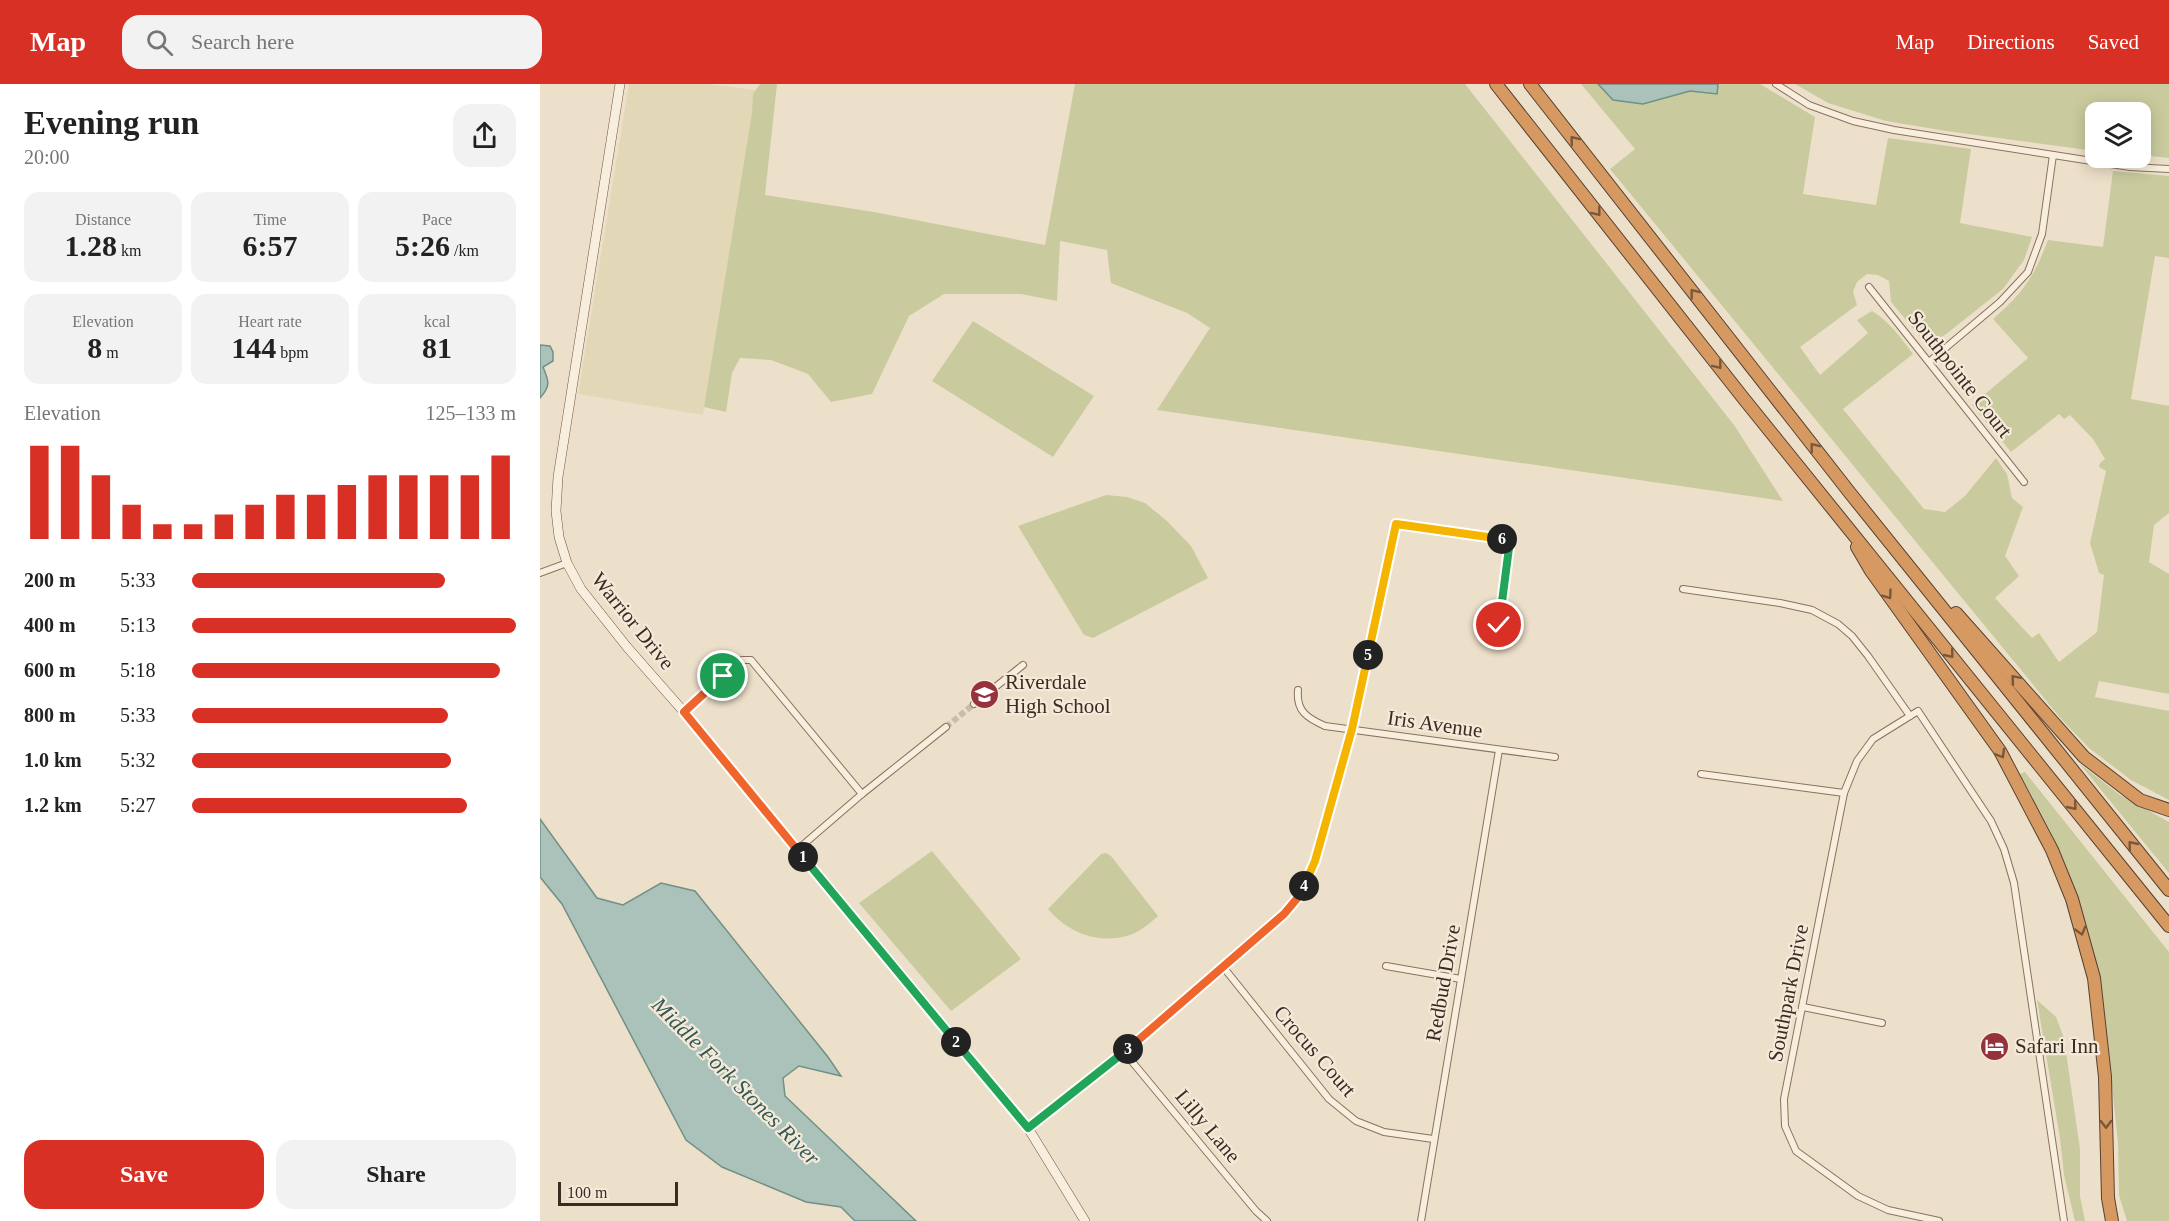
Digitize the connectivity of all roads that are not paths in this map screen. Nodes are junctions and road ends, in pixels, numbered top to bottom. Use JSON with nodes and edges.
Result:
{"nodes":[{"id":1,"x":620,"y":84,"type":"edge"},
{"id":2,"x":1496,"y":84,"type":"edge"},
{"id":3,"x":1530,"y":84,"type":"edge"},
{"id":4,"x":1776,"y":84,"type":"edge"},
{"id":5,"x":2053,"y":155,"type":"junction"},
{"id":6,"x":2169,"y":169,"type":"edge"},
{"id":7,"x":1869,"y":287,"type":"dead end"},
{"id":8,"x":1930,"y":361,"type":"junction"},
{"id":9,"x":2024,"y":482,"type":"dead end"},
{"id":10,"x":1850,"y":493,"type":"junction"},
{"id":11,"x":1835,"y":510,"type":"junction"},
{"id":12,"x":567,"y":563,"type":"junction"},
{"id":13,"x":540,"y":573,"type":"edge"},
{"id":14,"x":1683,"y":589,"type":"dead end"},
{"id":15,"x":1499,"y":625,"type":"dead end"},
{"id":16,"x":1023,"y":665,"type":"dead end"},
{"id":17,"x":1298,"y":690,"type":"dead end"},
{"id":18,"x":974,"y":704,"type":"tunnel mouth"},
{"id":19,"x":684,"y":712,"type":"junction"},
{"id":20,"x":1910,"y":716,"type":"junction"},
{"id":21,"x":946,"y":727,"type":"tunnel mouth"},
{"id":22,"x":1352,"y":729,"type":"junction"},
{"id":23,"x":1500,"y":750,"type":"junction"},
{"id":24,"x":1555,"y":757,"type":"dead end"},
{"id":25,"x":1701,"y":774,"type":"dead end"},
{"id":26,"x":1844,"y":793,"type":"junction"},
{"id":27,"x":862,"y":794,"type":"junction"},
{"id":28,"x":2169,"y":810,"type":"edge"},
{"id":29,"x":797,"y":850,"type":"junction"},
{"id":30,"x":2169,"y":890,"type":"edge"},
{"id":31,"x":2169,"y":926,"type":"edge"},
{"id":32,"x":1386,"y":966,"type":"dead end"},
{"id":33,"x":1224,"y":968,"type":"junction"},
{"id":34,"x":1461,"y":979,"type":"junction"},
{"id":35,"x":1803,"y":1007,"type":"junction"},
{"id":36,"x":1882,"y":1023,"type":"dead end"},
{"id":37,"x":1124,"y":1052,"type":"junction"},
{"id":38,"x":1028,"y":1128,"type":"junction"},
{"id":39,"x":1434,"y":1139,"type":"junction"},
{"id":40,"x":1085,"y":1221,"type":"edge"},
{"id":41,"x":1267,"y":1221,"type":"edge"},
{"id":42,"x":1421,"y":1221,"type":"edge"},
{"id":43,"x":1939,"y":1221,"type":"edge"},
{"id":44,"x":2064,"y":1221,"type":"edge"},
{"id":45,"x":2112,"y":1221,"type":"edge"}],
"edges":[{"from":1,"to":12,"type":"street","name":"Warrior Drive"},
{"from":2,"to":11,"type":"highway","one_way":true},
{"from":10,"to":3,"type":"highway","one_way":true},
{"from":4,"to":5,"type":"street"},
{"from":5,"to":6,"type":"street"},
{"from":5,"to":8,"type":"street"},
{"from":7,"to":8,"type":"street","name":"Southpointe Court"},
{"from":8,"to":9,"type":"street","name":"Southpointe Court"},
{"from":28,"to":10,"type":"highway","one_way":true},
{"from":30,"to":10,"type":"highway","one_way":true},
{"from":11,"to":31,"type":"highway","one_way":true},
{"from":11,"to":45,"type":"highway","one_way":true},
{"from":12,"to":13,"type":"street"},
{"from":12,"to":19,"type":"street","name":"Warrior Drive"},
{"from":14,"to":20,"type":"street"},
{"from":15,"to":22,"type":"street"},
{"from":16,"to":18,"type":"street"},
{"from":17,"to":22,"type":"street","name":"Iris Avenue"},
{"from":19,"to":27,"type":"street"},
{"from":19,"to":29,"type":"street","name":"Warrior Drive"},
{"from":20,"to":26,"type":"street","name":"Southpark Drive"},
{"from":20,"to":44,"type":"street","name":"Southpark Drive"},
{"from":21,"to":27,"type":"street"},
{"from":22,"to":23,"type":"street","name":"Iris Avenue"},
{"from":22,"to":33,"type":"street"},
{"from":23,"to":24,"type":"street","name":"Iris Avenue"},
{"from":23,"to":34,"type":"street","name":"Redbud Drive"},
{"from":25,"to":26,"type":"street"},
{"from":26,"to":35,"type":"street","name":"Southpark Drive"},
{"from":27,"to":29,"type":"street"},
{"from":29,"to":38,"type":"street","name":"Warrior Drive"},
{"from":32,"to":34,"type":"street"},
{"from":33,"to":37,"type":"street"},
{"from":33,"to":39,"type":"street","name":"Crocus Court"},
{"from":34,"to":39,"type":"street","name":"Redbud Drive"},
{"from":35,"to":36,"type":"street"},
{"from":35,"to":43,"type":"street","name":"Southpark Drive"},
{"from":37,"to":38,"type":"street"},
{"from":37,"to":41,"type":"street","name":"Lilly Lane"},
{"from":38,"to":40,"type":"street","name":"Warrior Drive"},
{"from":39,"to":42,"type":"street","name":"Redbud Drive"}]}
